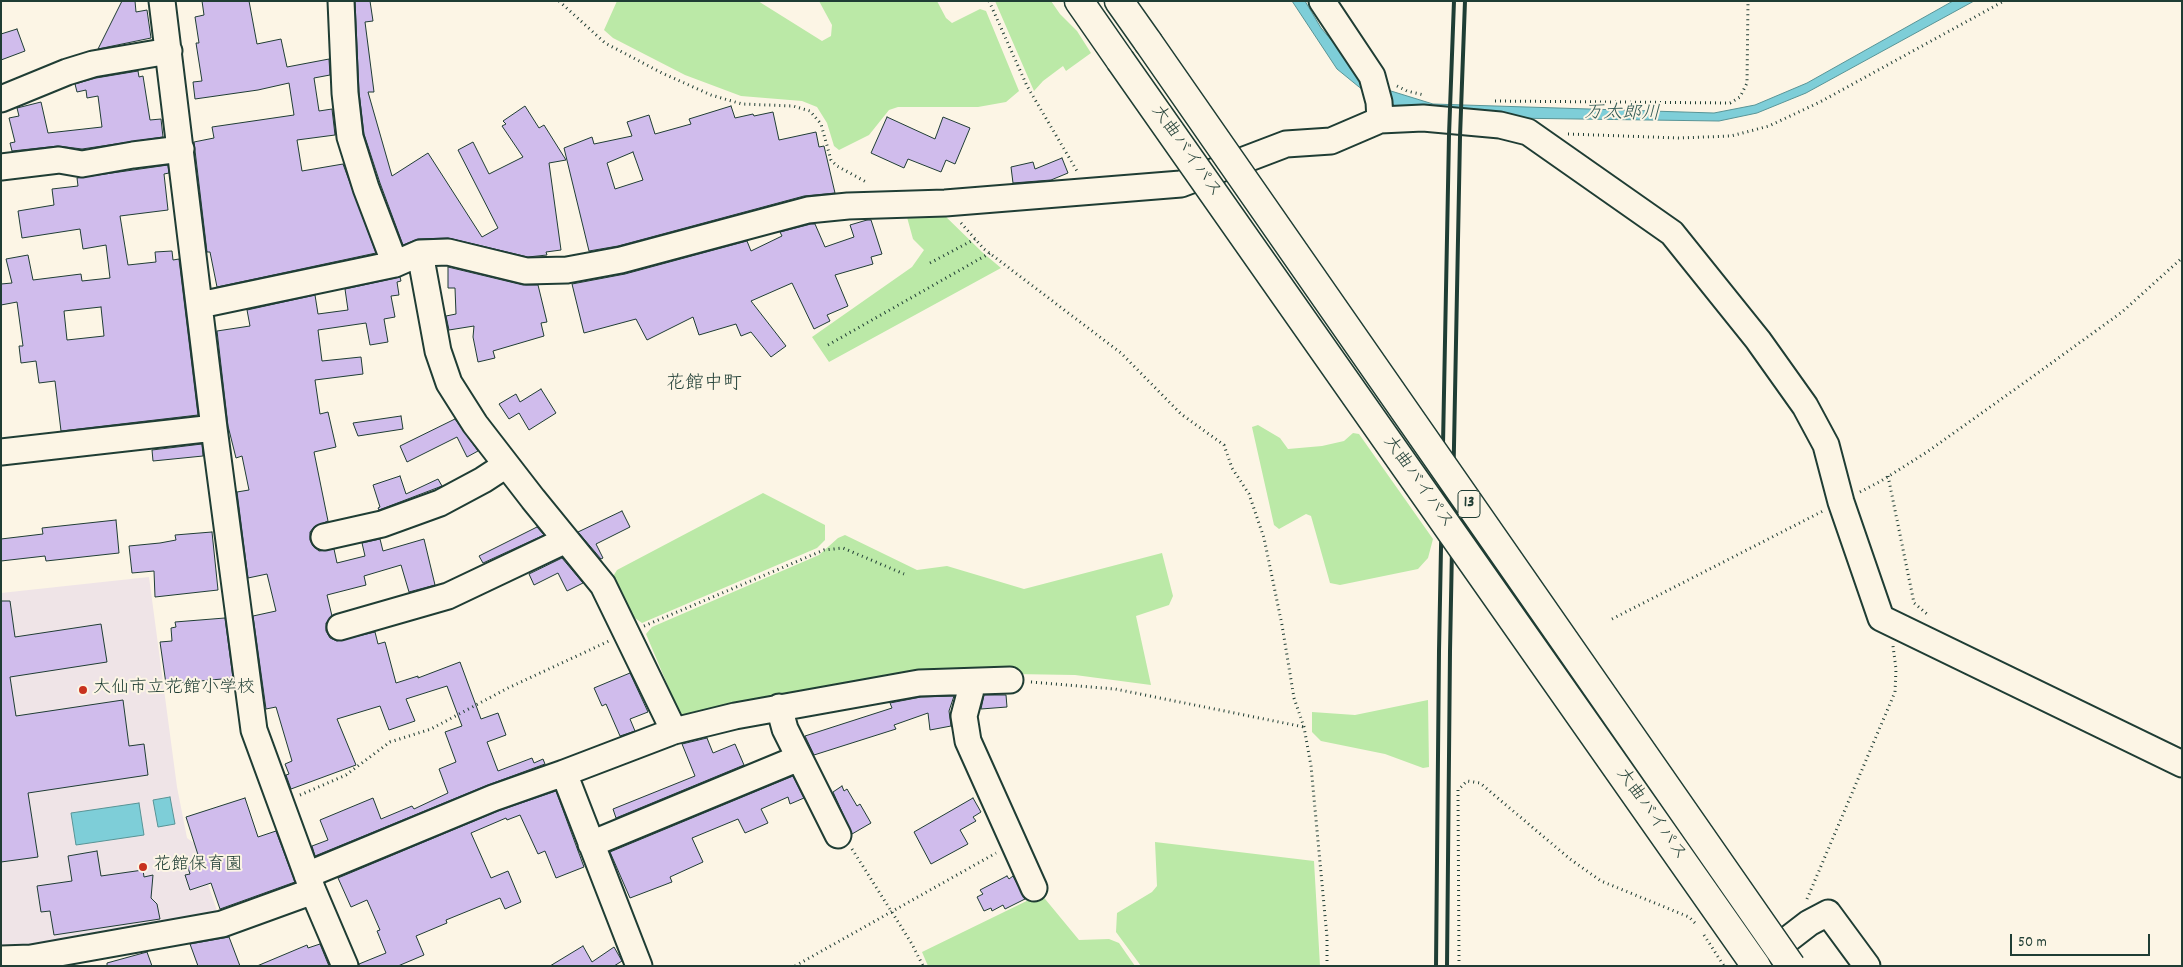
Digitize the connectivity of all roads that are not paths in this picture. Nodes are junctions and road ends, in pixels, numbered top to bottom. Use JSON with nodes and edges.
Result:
{"nodes":[{"id":1,"x":162,"y":1,"type":"edge"},
{"id":2,"x":341,"y":1,"type":"edge"},
{"id":3,"x":1079,"y":1,"type":"edge"},
{"id":4,"x":1119,"y":1,"type":"edge"},
{"id":5,"x":1322,"y":1,"type":"edge"},
{"id":6,"x":169,"y":51,"type":"junction"},
{"id":7,"x":1,"y":99,"type":"edge"},
{"id":8,"x":1380,"y":111,"type":"junction"},
{"id":9,"x":181,"y":149,"type":"junction"},
{"id":10,"x":1,"y":167,"type":"edge"},
{"id":11,"x":420,"y":253,"type":"junction"},
{"id":12,"x":396,"y":264,"type":"junction"},
{"id":13,"x":200,"y":305,"type":"junction"},
{"id":14,"x":214,"y":428,"type":"junction"},
{"id":15,"x":1,"y":452,"type":"edge"},
{"id":16,"x":506,"y":465,"type":"junction"},
{"id":17,"x":324,"y":537,"type":"dead end"},
{"id":18,"x":566,"y":540,"type":"junction"},
{"id":19,"x":340,"y":628,"type":"dead end"},
{"id":20,"x":1010,"y":680,"type":"road end"},
{"id":21,"x":973,"y":682,"type":"junction"},
{"id":22,"x":779,"y":707,"type":"junction"},
{"id":23,"x":674,"y":731,"type":"junction"},
{"id":24,"x":799,"y":758,"type":"junction"},
{"id":25,"x":2182,"y":764,"type":"edge"},
{"id":26,"x":564,"y":773,"type":"junction"},
{"id":27,"x":838,"y":834,"type":"road end"},
{"id":28,"x":591,"y":844,"type":"junction"},
{"id":29,"x":310,"y":883,"type":"junction"},
{"id":30,"x":1034,"y":888,"type":"dead end"},
{"id":31,"x":1,"y":959,"type":"edge"},
{"id":32,"x":345,"y":966,"type":"edge"},
{"id":33,"x":638,"y":966,"type":"edge"},
{"id":34,"x":1754,"y":966,"type":"edge"},
{"id":35,"x":1791,"y":966,"type":"edge"},
{"id":36,"x":1867,"y":966,"type":"edge"}],
"edges":[{"from":1,"to":6,"type":"street"},
{"from":2,"to":12,"type":"street"},
{"from":3,"to":34,"type":"highway","name":"大曲バイパス","number":"13","bridge":true},
{"from":4,"to":35,"type":"highway","name":"大曲バイパス","number":"13","bridge":true},
{"from":5,"to":8,"type":"street"},
{"from":6,"to":7,"type":"street"},
{"from":6,"to":9,"type":"street"},
{"from":8,"to":11,"type":"street"},
{"from":8,"to":25,"type":"street"},
{"from":9,"to":10,"type":"street"},
{"from":9,"to":13,"type":"street"},
{"from":11,"to":12,"type":"street"},
{"from":11,"to":16,"type":"street"},
{"from":12,"to":13,"type":"street"},
{"from":13,"to":14,"type":"street"},
{"from":14,"to":15,"type":"street"},
{"from":14,"to":29,"type":"street"},
{"from":16,"to":17,"type":"street"},
{"from":16,"to":18,"type":"street"},
{"from":18,"to":19,"type":"street"},
{"from":18,"to":23,"type":"street"},
{"from":20,"to":21,"type":"street"},
{"from":21,"to":22,"type":"street"},
{"from":21,"to":30,"type":"street"},
{"from":22,"to":23,"type":"street"},
{"from":22,"to":24,"type":"street"},
{"from":23,"to":26,"type":"street"},
{"from":24,"to":27,"type":"street"},
{"from":24,"to":28,"type":"street"},
{"from":26,"to":28,"type":"street"},
{"from":26,"to":29,"type":"street"},
{"from":28,"to":33,"type":"street"},
{"from":29,"to":31,"type":"street"},
{"from":29,"to":32,"type":"street"},
{"from":34,"to":36,"type":"street"}]}
